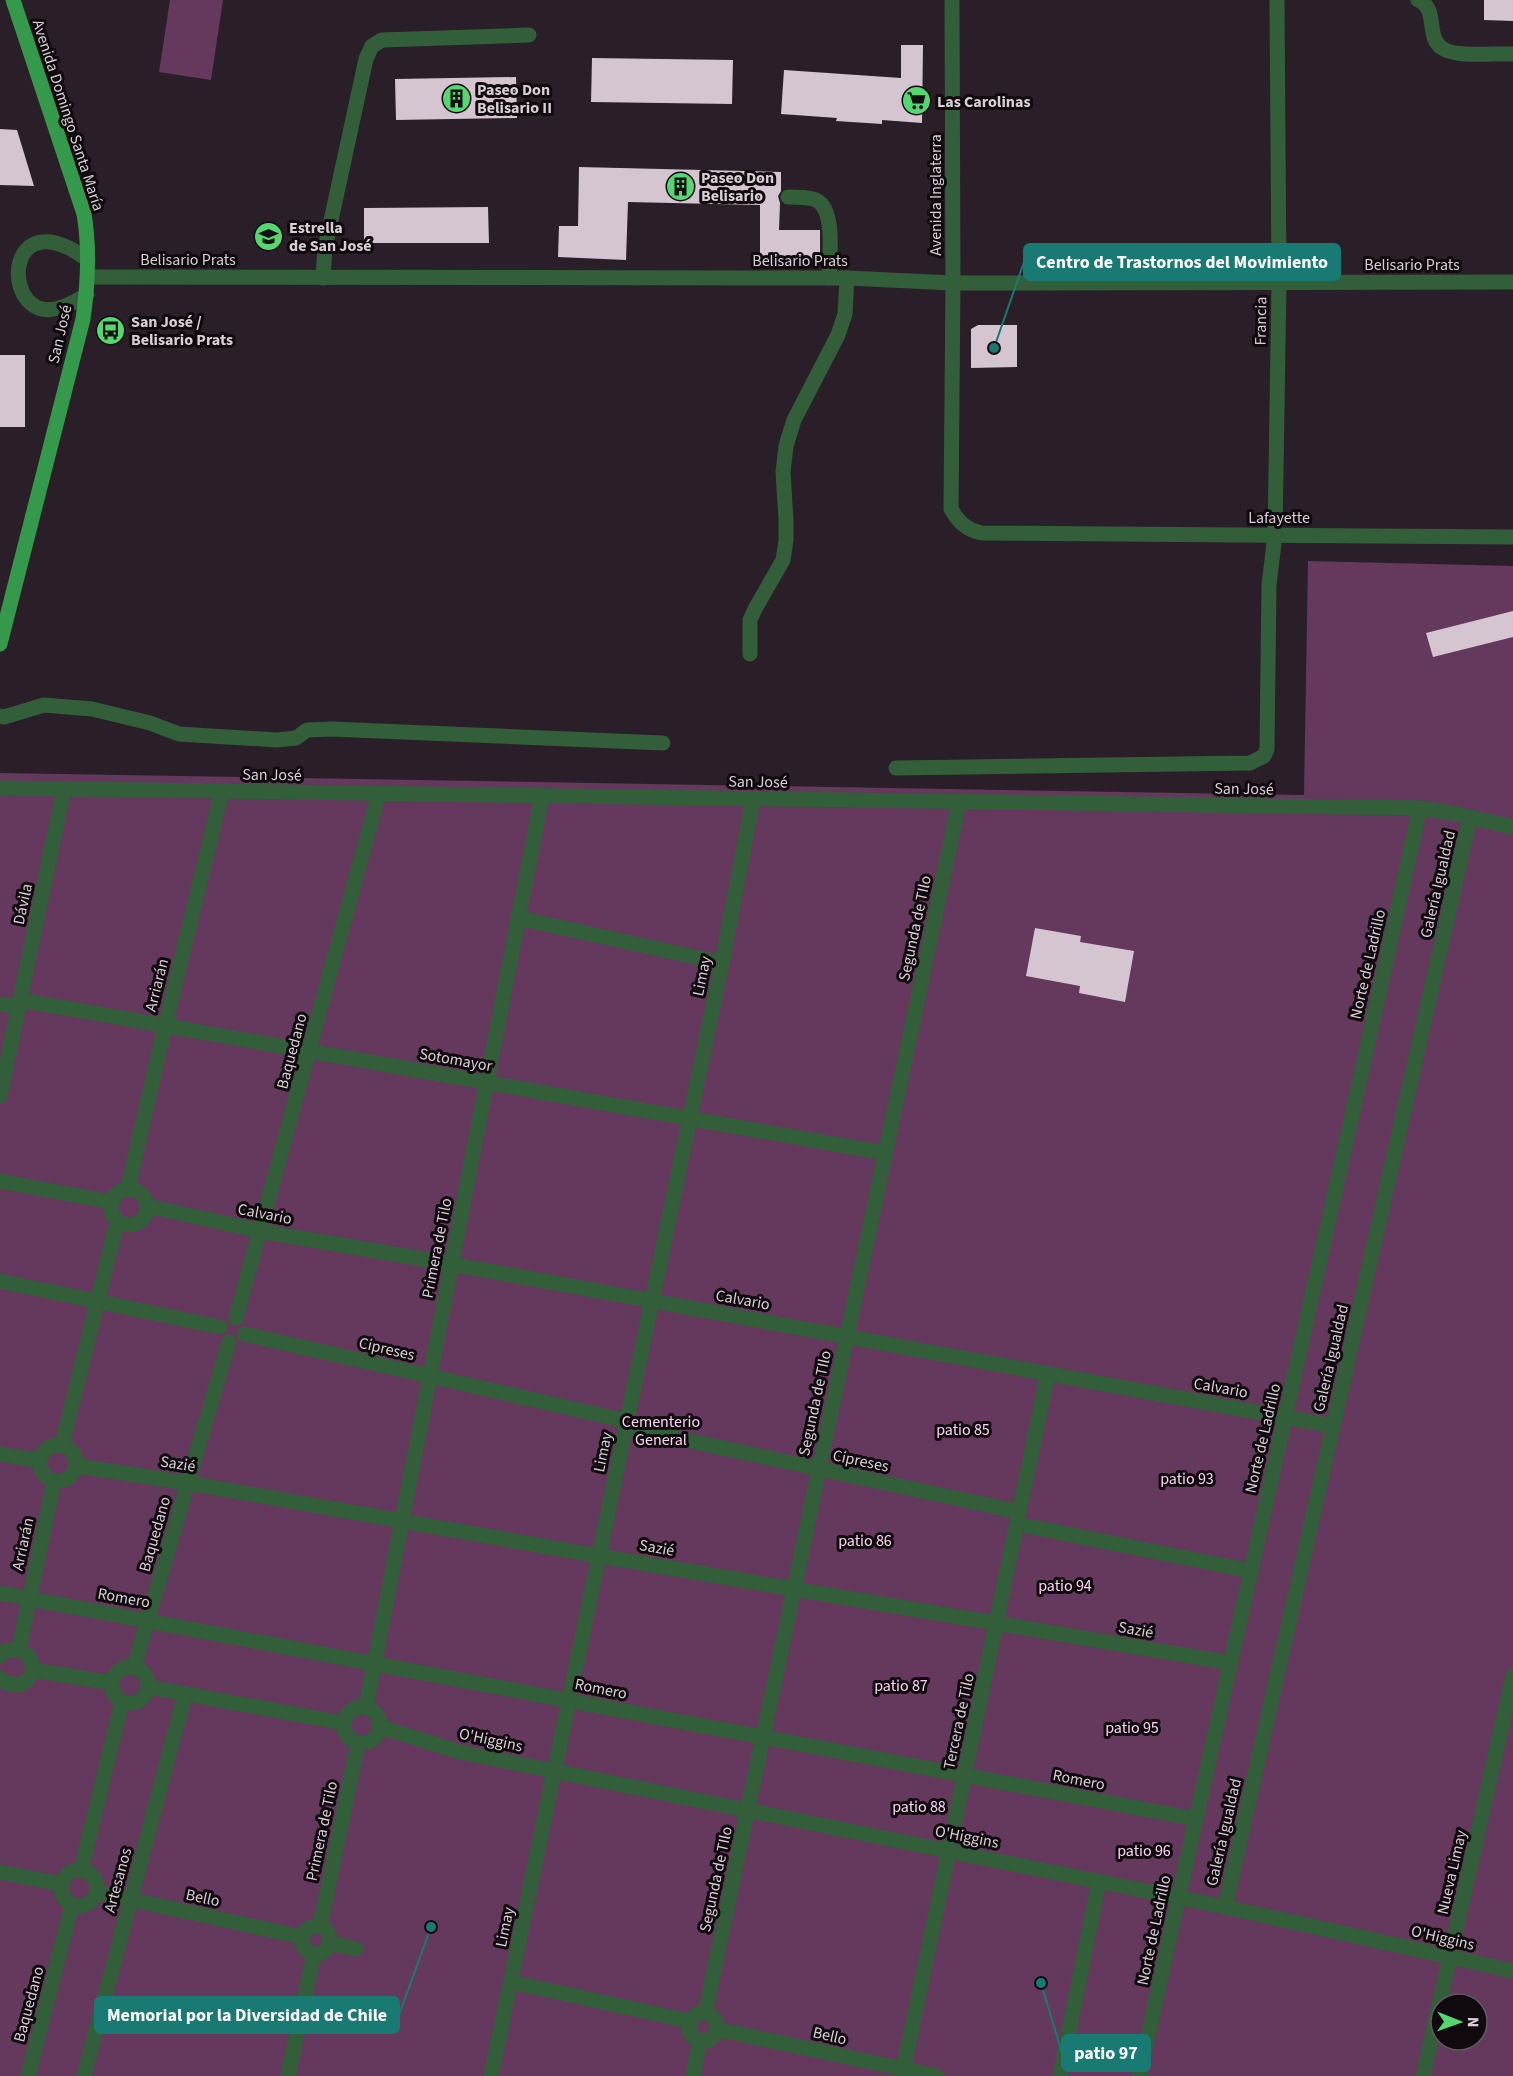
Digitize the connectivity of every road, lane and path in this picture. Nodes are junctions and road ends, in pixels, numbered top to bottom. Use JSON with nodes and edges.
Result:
{"nodes":[{"id":1,"x":13,"y":0,"type":"edge"},
{"id":2,"x":952,"y":0,"type":"edge"},
{"id":3,"x":1277,"y":0,"type":"edge"},
{"id":4,"x":1418,"y":0,"type":"edge"},
{"id":5,"x":529,"y":35,"type":"dead end"},
{"id":6,"x":1513,"y":54,"type":"edge"},
{"id":7,"x":788,"y":196,"type":"dead end"},
{"id":8,"x":88,"y":260,"type":"junction"},
{"id":9,"x":88,"y":277,"type":"junction"},
{"id":10,"x":323,"y":278,"type":"junction"},
{"id":11,"x":829,"y":278,"type":"junction"},
{"id":12,"x":847,"y":278,"type":"junction"},
{"id":13,"x":1279,"y":282,"type":"junction"},
{"id":14,"x":1513,"y":282,"type":"edge"},
{"id":15,"x":953,"y":283,"type":"junction"},
{"id":16,"x":87,"y":295,"type":"junction"},
{"id":17,"x":1044,"y":534,"type":"joint"},
{"id":18,"x":1275,"y":535,"type":"junction"},
{"id":19,"x":1513,"y":537,"type":"edge"},
{"id":20,"x":0,"y":644,"type":"edge"},
{"id":21,"x":750,"y":654,"type":"dead end"},
{"id":22,"x":0,"y":716,"type":"edge"},
{"id":23,"x":663,"y":743,"type":"dead end"},
{"id":24,"x":896,"y":768,"type":"dead end"},
{"id":25,"x":0,"y":788,"type":"edge"},
{"id":26,"x":64,"y":789,"type":"junction"},
{"id":27,"x":222,"y":791,"type":"junction"},
{"id":28,"x":380,"y":793,"type":"junction"},
{"id":29,"x":542,"y":796,"type":"junction"},
{"id":30,"x":753,"y":799,"type":"junction"},
{"id":31,"x":959,"y":802,"type":"junction"},
{"id":32,"x":1420,"y":808,"type":"junction"},
{"id":33,"x":1470,"y":817,"type":"junction"},
{"id":34,"x":1513,"y":827,"type":"edge"},
{"id":35,"x":518,"y":918,"type":"junction"},
{"id":36,"x":722,"y":963,"type":"junction"},
{"id":37,"x":0,"y":1004,"type":"edge"},
{"id":38,"x":19,"y":1004,"type":"junction"},
{"id":39,"x":165,"y":1026,"type":"junction"},
{"id":40,"x":309,"y":1051,"type":"junction"},
{"id":41,"x":486,"y":1083,"type":"junction"},
{"id":42,"x":0,"y":1096,"type":"edge"},
{"id":43,"x":689,"y":1119,"type":"junction"},
{"id":44,"x":885,"y":1153,"type":"junction"},
{"id":45,"x":0,"y":1181,"type":"edge"},
{"id":46,"x":128,"y":1188,"type":"junction"},
{"id":47,"x":111,"y":1202,"type":"junction"},
{"id":48,"x":147,"y":1206,"type":"junction"},
{"id":49,"x":117,"y":1222,"type":"junction"},
{"id":50,"x":260,"y":1231,"type":"junction"},
{"id":51,"x":451,"y":1264,"type":"junction"},
{"id":52,"x":0,"y":1281,"type":"edge"},
{"id":53,"x":98,"y":1301,"type":"junction"},
{"id":54,"x":652,"y":1301,"type":"junction"},
{"id":55,"x":236,"y":1318,"type":"junction"},
{"id":56,"x":220,"y":1327,"type":"junction"},
{"id":57,"x":244,"y":1334,"type":"junction"},
{"id":58,"x":847,"y":1336,"type":"junction"},
{"id":59,"x":230,"y":1342,"type":"junction"},
{"id":60,"x":1048,"y":1373,"type":"junction"},
{"id":61,"x":430,"y":1377,"type":"junction"},
{"id":62,"x":1285,"y":1417,"type":"junction"},
{"id":63,"x":626,"y":1424,"type":"junction"},
{"id":64,"x":1333,"y":1426,"type":"junction"},
{"id":65,"x":62,"y":1445,"type":"junction"},
{"id":66,"x":0,"y":1454,"type":"edge"},
{"id":67,"x":40,"y":1461,"type":"junction"},
{"id":68,"x":77,"y":1466,"type":"junction"},
{"id":69,"x":819,"y":1469,"type":"junction"},
{"id":70,"x":54,"y":1481,"type":"junction"},
{"id":71,"x":188,"y":1483,"type":"junction"},
{"id":72,"x":1018,"y":1518,"type":"junction"},
{"id":73,"x":401,"y":1521,"type":"junction"},
{"id":74,"x":599,"y":1556,"type":"junction"},
{"id":75,"x":1251,"y":1571,"type":"junction"},
{"id":76,"x":794,"y":1589,"type":"junction"},
{"id":77,"x":0,"y":1593,"type":"edge"},
{"id":78,"x":29,"y":1598,"type":"junction"},
{"id":79,"x":148,"y":1620,"type":"junction"},
{"id":80,"x":996,"y":1623,"type":"junction"},
{"id":81,"x":19,"y":1649,"type":"junction"},
{"id":82,"x":0,"y":1656,"type":"edge"},
{"id":83,"x":1231,"y":1663,"type":"junction"},
{"id":84,"x":374,"y":1664,"type":"junction"},
{"id":85,"x":134,"y":1667,"type":"junction"},
{"id":86,"x":33,"y":1670,"type":"junction"},
{"id":87,"x":1513,"y":1676,"type":"edge"},
{"id":88,"x":0,"y":1678,"type":"edge"},
{"id":89,"x":112,"y":1683,"type":"junction"},
{"id":90,"x":148,"y":1687,"type":"junction"},
{"id":91,"x":185,"y":1694,"type":"junction"},
{"id":92,"x":569,"y":1701,"type":"junction"},
{"id":93,"x":122,"y":1702,"type":"junction"},
{"id":94,"x":366,"y":1707,"type":"junction"},
{"id":95,"x":344,"y":1723,"type":"junction"},
{"id":96,"x":380,"y":1727,"type":"junction"},
{"id":97,"x":763,"y":1737,"type":"junction"},
{"id":98,"x":358,"y":1743,"type":"junction"},
{"id":99,"x":555,"y":1771,"type":"junction"},
{"id":100,"x":965,"y":1776,"type":"junction"},
{"id":101,"x":747,"y":1810,"type":"junction"},
{"id":102,"x":1196,"y":1819,"type":"junction"},
{"id":103,"x":949,"y":1851,"type":"junction"},
{"id":104,"x":81,"y":1870,"type":"junction"},
{"id":105,"x":0,"y":1872,"type":"edge"},
{"id":106,"x":1099,"y":1881,"type":"junction"},
{"id":107,"x":61,"y":1884,"type":"junction"},
{"id":108,"x":97,"y":1892,"type":"junction"},
{"id":109,"x":1179,"y":1897,"type":"junction"},
{"id":110,"x":131,"y":1899,"type":"junction"},
{"id":111,"x":72,"y":1905,"type":"junction"},
{"id":112,"x":1225,"y":1907,"type":"junction"},
{"id":113,"x":320,"y":1926,"type":"junction"},
{"id":114,"x":302,"y":1937,"type":"junction"},
{"id":115,"x":330,"y":1942,"type":"junction"},
{"id":116,"x":356,"y":1949,"type":"dead end"},
{"id":117,"x":314,"y":1954,"type":"junction"},
{"id":118,"x":1450,"y":1957,"type":"junction"},
{"id":119,"x":1513,"y":1971,"type":"edge"},
{"id":120,"x":511,"y":1982,"type":"junction"},
{"id":121,"x":705,"y":2013,"type":"junction"},
{"id":122,"x":690,"y":2021,"type":"junction"},
{"id":123,"x":716,"y":2029,"type":"junction"},
{"id":124,"x":700,"y":2040,"type":"junction"},
{"id":125,"x":903,"y":2072,"type":"edge"},
{"id":126,"x":28,"y":2076,"type":"edge"},
{"id":127,"x":84,"y":2076,"type":"edge"},
{"id":128,"x":288,"y":2076,"type":"edge"},
{"id":129,"x":491,"y":2076,"type":"edge"},
{"id":130,"x":693,"y":2076,"type":"edge"},
{"id":131,"x":937,"y":2076,"type":"edge"},
{"id":132,"x":1060,"y":2076,"type":"edge"},
{"id":133,"x":1139,"y":2076,"type":"edge"},
{"id":134,"x":1423,"y":2076,"type":"edge"}],
"edges":[{"from":1,"to":8,"type":"main road","name":"Avenida Domingo Santa María"},
{"from":2,"to":15,"type":"street","name":"Avenida Inglaterra"},
{"from":3,"to":13,"type":"street","name":"Francia"},
{"from":4,"to":6,"type":"street"},
{"from":5,"to":10,"type":"street"},
{"from":7,"to":11,"type":"street"},
{"from":8,"to":9,"type":"main road","name":"Avenida Domingo Santa María"},
{"from":8,"to":16,"type":"street"},
{"from":9,"to":10,"type":"street","name":"Belisario Prats"},
{"from":9,"to":16,"type":"main road","name":"San José"},
{"from":10,"to":11,"type":"street","name":"Belisario Prats"},
{"from":11,"to":12,"type":"street","name":"Belisario Prats"},
{"from":12,"to":15,"type":"street","name":"Belisario Prats"},
{"from":12,"to":21,"type":"street"},
{"from":13,"to":14,"type":"street","name":"Belisario Prats"},
{"from":13,"to":15,"type":"street","name":"Belisario Prats"},
{"from":13,"to":18,"type":"street","name":"Francia"},
{"from":15,"to":17,"type":"street","name":"Avenida Inglaterra"},
{"from":16,"to":20,"type":"main road","name":"San José"},
{"from":17,"to":18,"type":"street","name":"Lafayette"},
{"from":18,"to":19,"type":"street","name":"Lafayette"},
{"from":18,"to":24,"type":"street","name":"Francia"},
{"from":22,"to":23,"type":"street"},
{"from":25,"to":26,"type":"street","name":"San José"},
{"from":26,"to":27,"type":"street","name":"San José"},
{"from":26,"to":38,"type":"street","name":"Dávila"},
{"from":27,"to":28,"type":"street","name":"San José"},
{"from":27,"to":39,"type":"street","name":"Arriarán"},
{"from":28,"to":29,"type":"street","name":"San José"},
{"from":28,"to":40,"type":"street","name":"Baquedano"},
{"from":29,"to":30,"type":"street","name":"San José"},
{"from":29,"to":35,"type":"street","name":"Primera de Tilo"},
{"from":30,"to":31,"type":"street","name":"San José"},
{"from":30,"to":36,"type":"street","name":"Limay"},
{"from":31,"to":32,"type":"street","name":"San José"},
{"from":31,"to":44,"type":"street","name":"Segunda de TIlo"},
{"from":32,"to":33,"type":"street","name":"San José"},
{"from":32,"to":62,"type":"street","name":"Norte de Ladrillo"},
{"from":33,"to":34,"type":"street","name":"San José"},
{"from":33,"to":64,"type":"street","name":"Galería Igualdad"},
{"from":35,"to":36,"type":"street"},
{"from":35,"to":41,"type":"street","name":"Primera de Tilo"},
{"from":36,"to":43,"type":"street","name":"Limay"},
{"from":37,"to":38,"type":"street","name":"Sotomayor"},
{"from":38,"to":39,"type":"street","name":"Sotomayor"},
{"from":38,"to":42,"type":"street","name":"Dávila"},
{"from":39,"to":40,"type":"street","name":"Sotomayor"},
{"from":39,"to":46,"type":"street","name":"Arriarán"},
{"from":40,"to":41,"type":"street","name":"Sotomayor"},
{"from":40,"to":50,"type":"street","name":"Baquedano"},
{"from":41,"to":43,"type":"street","name":"Sotomayor"},
{"from":41,"to":51,"type":"street","name":"Primera de Tilo"},
{"from":43,"to":44,"type":"street","name":"Sotomayor"},
{"from":43,"to":54,"type":"street","name":"Limay"},
{"from":44,"to":58,"type":"street","name":"Segunda de TIlo"},
{"from":45,"to":47,"type":"street"},
{"from":46,"to":47,"type":"street"},
{"from":46,"to":48,"type":"street"},
{"from":47,"to":49,"type":"street"},
{"from":48,"to":49,"type":"street"},
{"from":48,"to":50,"type":"street","name":"Calvario"},
{"from":49,"to":53,"type":"street"},
{"from":50,"to":51,"type":"street","name":"Calvario"},
{"from":50,"to":55,"type":"street","name":"Baquedano"},
{"from":51,"to":54,"type":"street","name":"Calvario"},
{"from":51,"to":61,"type":"street","name":"Primera de Tilo"},
{"from":52,"to":53,"type":"street"},
{"from":53,"to":56,"type":"street"},
{"from":53,"to":65,"type":"street"},
{"from":54,"to":58,"type":"street","name":"Calvario"},
{"from":54,"to":63,"type":"street","name":"Limay"},
{"from":55,"to":56,"type":"street"},
{"from":55,"to":57,"type":"street"},
{"from":56,"to":59,"type":"street"},
{"from":57,"to":59,"type":"street"},
{"from":57,"to":61,"type":"street","name":"Cipreses"},
{"from":58,"to":60,"type":"street","name":"Calvario"},
{"from":58,"to":69,"type":"street","name":"Segunda de TIlo"},
{"from":59,"to":71,"type":"street","name":"Baquedano"},
{"from":60,"to":62,"type":"street","name":"Calvario"},
{"from":60,"to":72,"type":"street","name":"Tercera de Tilo"},
{"from":61,"to":63,"type":"street","name":"Cipreses"},
{"from":61,"to":73,"type":"street","name":"Primera de Tilo"},
{"from":62,"to":64,"type":"street","name":"Calvario"},
{"from":62,"to":75,"type":"street","name":"Norte de Ladrillo"},
{"from":63,"to":69,"type":"street","name":"Cipreses"},
{"from":63,"to":74,"type":"street","name":"Limay"},
{"from":64,"to":112,"type":"street","name":"Galería Igualdad"},
{"from":65,"to":67,"type":"street"},
{"from":65,"to":68,"type":"street"},
{"from":66,"to":67,"type":"street"},
{"from":67,"to":70,"type":"street"},
{"from":68,"to":70,"type":"street"},
{"from":68,"to":71,"type":"street","name":"Sazié"},
{"from":69,"to":72,"type":"street","name":"Cipreses"},
{"from":69,"to":76,"type":"street","name":"Segunda de TIlo"},
{"from":70,"to":78,"type":"street","name":"Arriarán"},
{"from":71,"to":73,"type":"street","name":"Sazié"},
{"from":71,"to":79,"type":"street","name":"Baquedano"},
{"from":72,"to":75,"type":"street","name":"Cipreses"},
{"from":72,"to":80,"type":"street","name":"Tercera de Tilo"},
{"from":73,"to":74,"type":"street","name":"Sazié"},
{"from":73,"to":84,"type":"street","name":"Primera de Tilo"},
{"from":74,"to":76,"type":"street","name":"Sazié"},
{"from":74,"to":92,"type":"street","name":"Limay"},
{"from":75,"to":83,"type":"street","name":"Norte de Ladrillo"},
{"from":76,"to":80,"type":"street","name":"Sazié"},
{"from":76,"to":97,"type":"street","name":"Segunda de TIlo"},
{"from":77,"to":78,"type":"street","name":"Romero"},
{"from":78,"to":79,"type":"street","name":"Romero"},
{"from":78,"to":81,"type":"street","name":"Arriarán"},
{"from":79,"to":84,"type":"street","name":"Romero"},
{"from":79,"to":85,"type":"street","name":"Baquedano"},
{"from":80,"to":83,"type":"street","name":"Sazié"},
{"from":80,"to":100,"type":"street","name":"Tercera de Tilo"},
{"from":81,"to":82,"type":"street"},
{"from":81,"to":86,"type":"street"},
{"from":83,"to":102,"type":"street","name":"Norte de Ladrillo"},
{"from":84,"to":92,"type":"street","name":"Romero"},
{"from":84,"to":94,"type":"street","name":"Primera de Tilo"},
{"from":85,"to":89,"type":"street"},
{"from":85,"to":90,"type":"street"},
{"from":86,"to":88,"type":"street"},
{"from":86,"to":89,"type":"street"},
{"from":87,"to":118,"type":"street","name":"Nueva Limay"},
{"from":89,"to":93,"type":"street"},
{"from":90,"to":91,"type":"street"},
{"from":90,"to":93,"type":"street"},
{"from":91,"to":95,"type":"street"},
{"from":91,"to":110,"type":"street","name":"Artesanos"},
{"from":92,"to":97,"type":"street","name":"Romero"},
{"from":92,"to":99,"type":"street","name":"Limay"},
{"from":93,"to":104,"type":"street"},
{"from":94,"to":95,"type":"street"},
{"from":94,"to":96,"type":"street"},
{"from":95,"to":98,"type":"street"},
{"from":96,"to":98,"type":"street"},
{"from":96,"to":99,"type":"street","name":"O'Higgins"},
{"from":97,"to":100,"type":"street","name":"Romero"},
{"from":97,"to":101,"type":"street","name":"Segunda de TIlo"},
{"from":98,"to":113,"type":"street","name":"Primera de Tilo"},
{"from":99,"to":101,"type":"street","name":"O'Higgins"},
{"from":99,"to":120,"type":"street","name":"Limay"},
{"from":100,"to":102,"type":"street","name":"Romero"},
{"from":100,"to":103,"type":"street","name":"Tercera de Tilo"},
{"from":101,"to":103,"type":"street","name":"O'Higgins"},
{"from":101,"to":121,"type":"street","name":"Segunda de TIlo"},
{"from":102,"to":109,"type":"street","name":"Norte de Ladrillo"},
{"from":103,"to":106,"type":"street","name":"O'Higgins"},
{"from":103,"to":125,"type":"street","name":"Tercera de Tilo"},
{"from":104,"to":107,"type":"street"},
{"from":104,"to":108,"type":"street"},
{"from":105,"to":107,"type":"street"},
{"from":106,"to":109,"type":"street","name":"O'Higgins"},
{"from":106,"to":132,"type":"street"},
{"from":107,"to":111,"type":"street"},
{"from":108,"to":110,"type":"street","name":"Bello"},
{"from":108,"to":111,"type":"street"},
{"from":109,"to":112,"type":"street","name":"O'Higgins"},
{"from":109,"to":133,"type":"street","name":"Norte de Ladrillo"},
{"from":110,"to":114,"type":"street","name":"Bello"},
{"from":110,"to":127,"type":"street","name":"Artesanos"},
{"from":111,"to":126,"type":"street","name":"Baquedano"},
{"from":112,"to":118,"type":"street","name":"O'Higgins"},
{"from":113,"to":114,"type":"street"},
{"from":113,"to":115,"type":"street"},
{"from":114,"to":117,"type":"street"},
{"from":115,"to":116,"type":"street"},
{"from":115,"to":117,"type":"street"},
{"from":117,"to":128,"type":"street"},
{"from":118,"to":119,"type":"street","name":"O'Higgins"},
{"from":118,"to":134,"type":"street","name":"Nueva Limay"},
{"from":120,"to":122,"type":"street"},
{"from":120,"to":129,"type":"street","name":"Limay"},
{"from":121,"to":122,"type":"street"},
{"from":121,"to":123,"type":"street"},
{"from":122,"to":124,"type":"street"},
{"from":123,"to":124,"type":"street"},
{"from":123,"to":125,"type":"street","name":"Bello"},
{"from":124,"to":130,"type":"street"},
{"from":125,"to":131,"type":"street","name":"Bello"}]}
